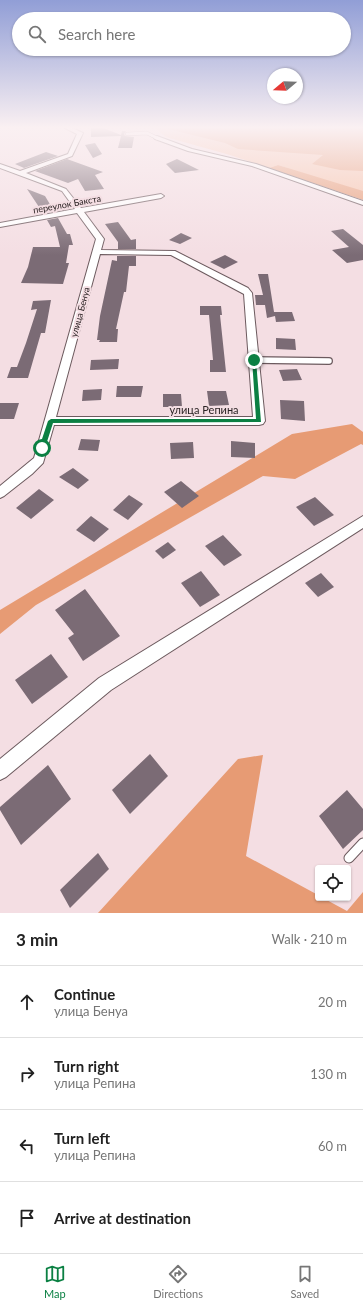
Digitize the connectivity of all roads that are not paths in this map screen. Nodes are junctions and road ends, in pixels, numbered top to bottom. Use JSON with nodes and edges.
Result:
{"nodes":[{"id":1,"x":11,"y":170,"type":"edge"},
{"id":2,"x":30,"y":170,"type":"edge"},
{"id":3,"x":267,"y":170,"type":"edge"},
{"id":4,"x":21,"y":173,"type":"junction"},
{"id":5,"x":161,"y":196,"type":"dead end"},
{"id":6,"x":363,"y":203,"type":"edge"},
{"id":7,"x":78,"y":211,"type":"junction"},
{"id":8,"x":0,"y":225,"type":"edge"},
{"id":9,"x":96,"y":252,"type":"junction"},
{"id":10,"x":254,"y":360,"type":"junction"},
{"id":11,"x":329,"y":361,"type":"dead end"},
{"id":12,"x":51,"y":421,"type":"junction"},
{"id":13,"x":0,"y":493,"type":"edge"},
{"id":14,"x":363,"y":521,"type":"edge"},
{"id":15,"x":0,"y":771,"type":"edge"},
{"id":16,"x":363,"y":843,"type":"edge"},
{"id":17,"x":349,"y":858,"type":"dead end"}],
"edges":[{"from":1,"to":4,"type":"street","name":"улица Бенуа"},
{"from":2,"to":4,"type":"street"},
{"from":3,"to":6,"type":"street"},
{"from":4,"to":7,"type":"street","name":"улица Бенуа"},
{"from":5,"to":7,"type":"street","name":"переулок Бакста"},
{"from":7,"to":8,"type":"street","name":"переулок Бакста"},
{"from":7,"to":9,"type":"street","name":"улица Бенуа"},
{"from":9,"to":10,"type":"street","name":"улица Репина"},
{"from":9,"to":12,"type":"street","name":"улица Бенуа"},
{"from":10,"to":11,"type":"lane"},
{"from":10,"to":12,"type":"street","name":"улица Репина"},
{"from":12,"to":13,"type":"street","name":"улица Бенуа"},
{"from":14,"to":15,"type":"street"},
{"from":16,"to":17,"type":"lane"}]}
